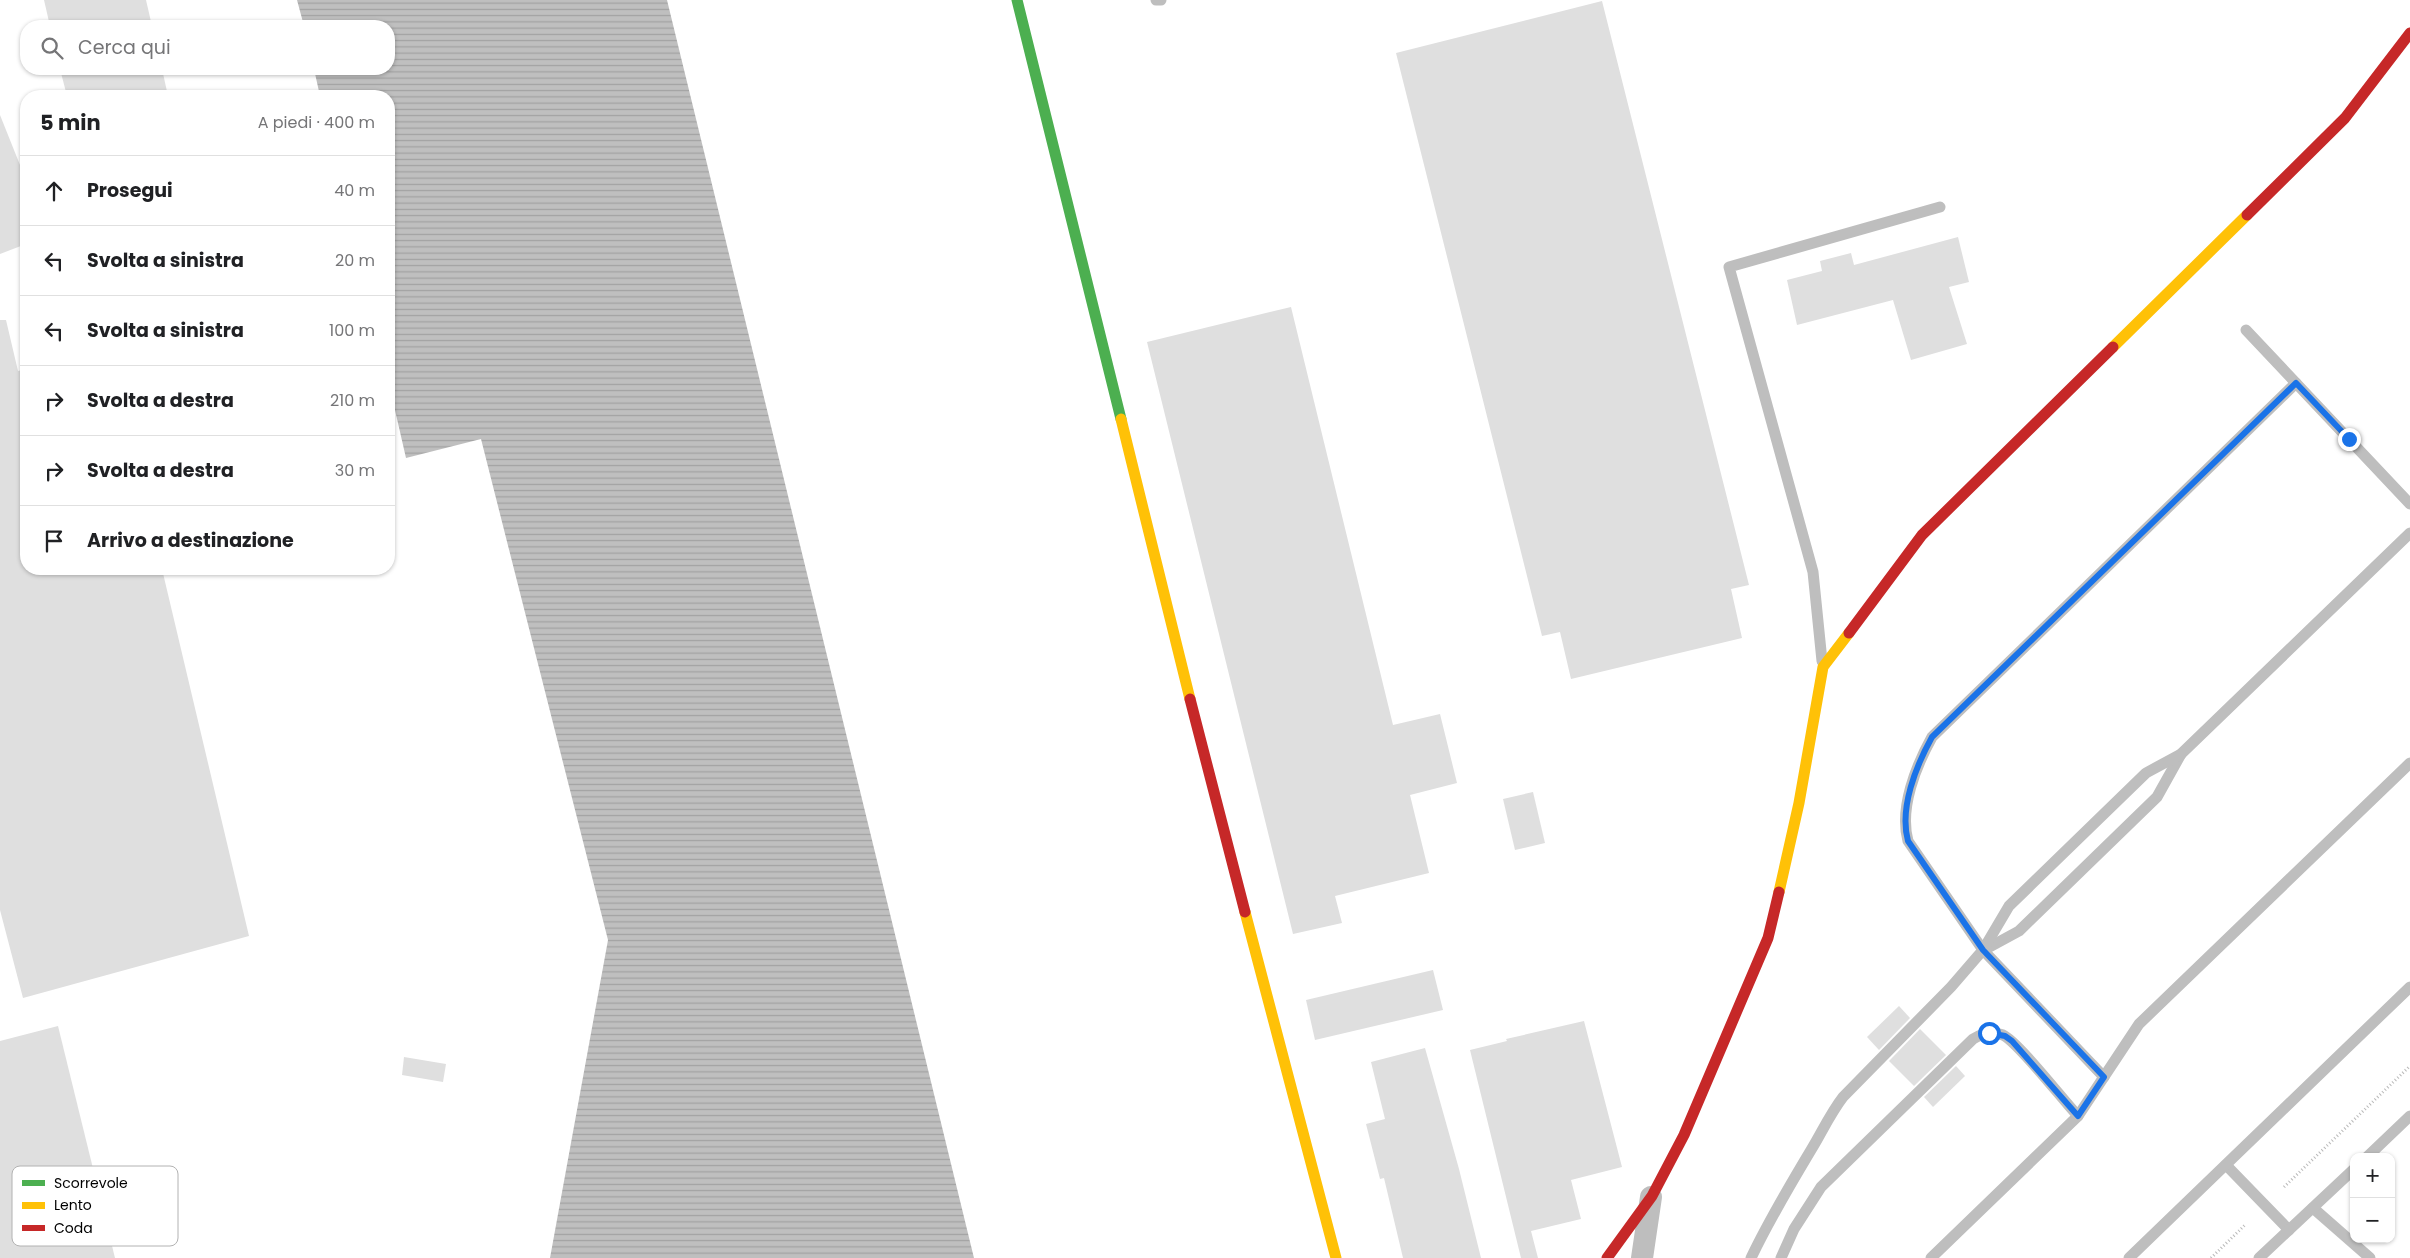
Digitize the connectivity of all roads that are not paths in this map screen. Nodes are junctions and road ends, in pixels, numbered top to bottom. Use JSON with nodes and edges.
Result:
{"nodes":[{"id":1,"x":1017,"y":0,"type":"edge"},
{"id":2,"x":1156,"y":0,"type":"edge"},
{"id":3,"x":1161,"y":0,"type":"edge"},
{"id":4,"x":2410,"y":33,"type":"edge"},
{"id":5,"x":1940,"y":207,"type":"dead end"},
{"id":6,"x":2246,"y":330,"type":"dead end"},
{"id":7,"x":2296,"y":383,"type":"junction"},
{"id":8,"x":2410,"y":504,"type":"edge"},
{"id":9,"x":2410,"y":533,"type":"edge"},
{"id":10,"x":1823,"y":668,"type":"junction"},
{"id":11,"x":2181,"y":754,"type":"junction"},
{"id":12,"x":2410,"y":763,"type":"edge"},
{"id":13,"x":1983,"y":950,"type":"junction"},
{"id":14,"x":2410,"y":987,"type":"edge"},
{"id":15,"x":2104,"y":1077,"type":"junction"},
{"id":16,"x":2078,"y":1116,"type":"junction"},
{"id":17,"x":2410,"y":1116,"type":"edge"},
{"id":18,"x":2371,"y":1153,"type":"edge"},
{"id":19,"x":2226,"y":1165,"type":"junction"},
{"id":20,"x":2350,"y":1173,"type":"edge"},
{"id":21,"x":1652,"y":1196,"type":"junction"},
{"id":22,"x":2313,"y":1208,"type":"junction"},
{"id":23,"x":2289,"y":1230,"type":"junction"},
{"id":24,"x":1332,"y":1253,"type":"edge"},
{"id":25,"x":1607,"y":1258,"type":"edge"},
{"id":26,"x":1642,"y":1258,"type":"edge"},
{"id":27,"x":1751,"y":1258,"type":"edge"},
{"id":28,"x":1781,"y":1258,"type":"edge"},
{"id":29,"x":1931,"y":1258,"type":"edge"},
{"id":30,"x":2129,"y":1258,"type":"edge"},
{"id":31,"x":2259,"y":1258,"type":"edge"},
{"id":32,"x":2370,"y":1258,"type":"edge"}],
"edges":[{"from":1,"to":24,"type":"street"},
{"from":2,"to":3,"type":"lane"},
{"from":4,"to":10,"type":"street"},
{"from":5,"to":10,"type":"lane"},
{"from":6,"to":7,"type":"lane"},
{"from":7,"to":8,"type":"lane"},
{"from":7,"to":13,"type":"lane"},
{"from":9,"to":11,"type":"lane"},
{"from":10,"to":21,"type":"street"},
{"from":11,"to":13,"type":"lane"},
{"from":11,"to":13,"type":"lane"},
{"from":12,"to":15,"type":"lane"},
{"from":13,"to":15,"type":"lane"},
{"from":13,"to":27,"type":"lane"},
{"from":14,"to":19,"type":"lane"},
{"from":15,"to":16,"type":"lane"},
{"from":16,"to":28,"type":"lane"},
{"from":16,"to":29,"type":"lane"},
{"from":17,"to":18,"type":"lane"},
{"from":19,"to":23,"type":"lane"},
{"from":19,"to":30,"type":"lane"},
{"from":20,"to":22,"type":"lane"},
{"from":21,"to":25,"type":"street"},
{"from":21,"to":26,"type":"street"},
{"from":22,"to":23,"type":"lane"},
{"from":22,"to":32,"type":"lane"},
{"from":23,"to":31,"type":"lane"}]}
